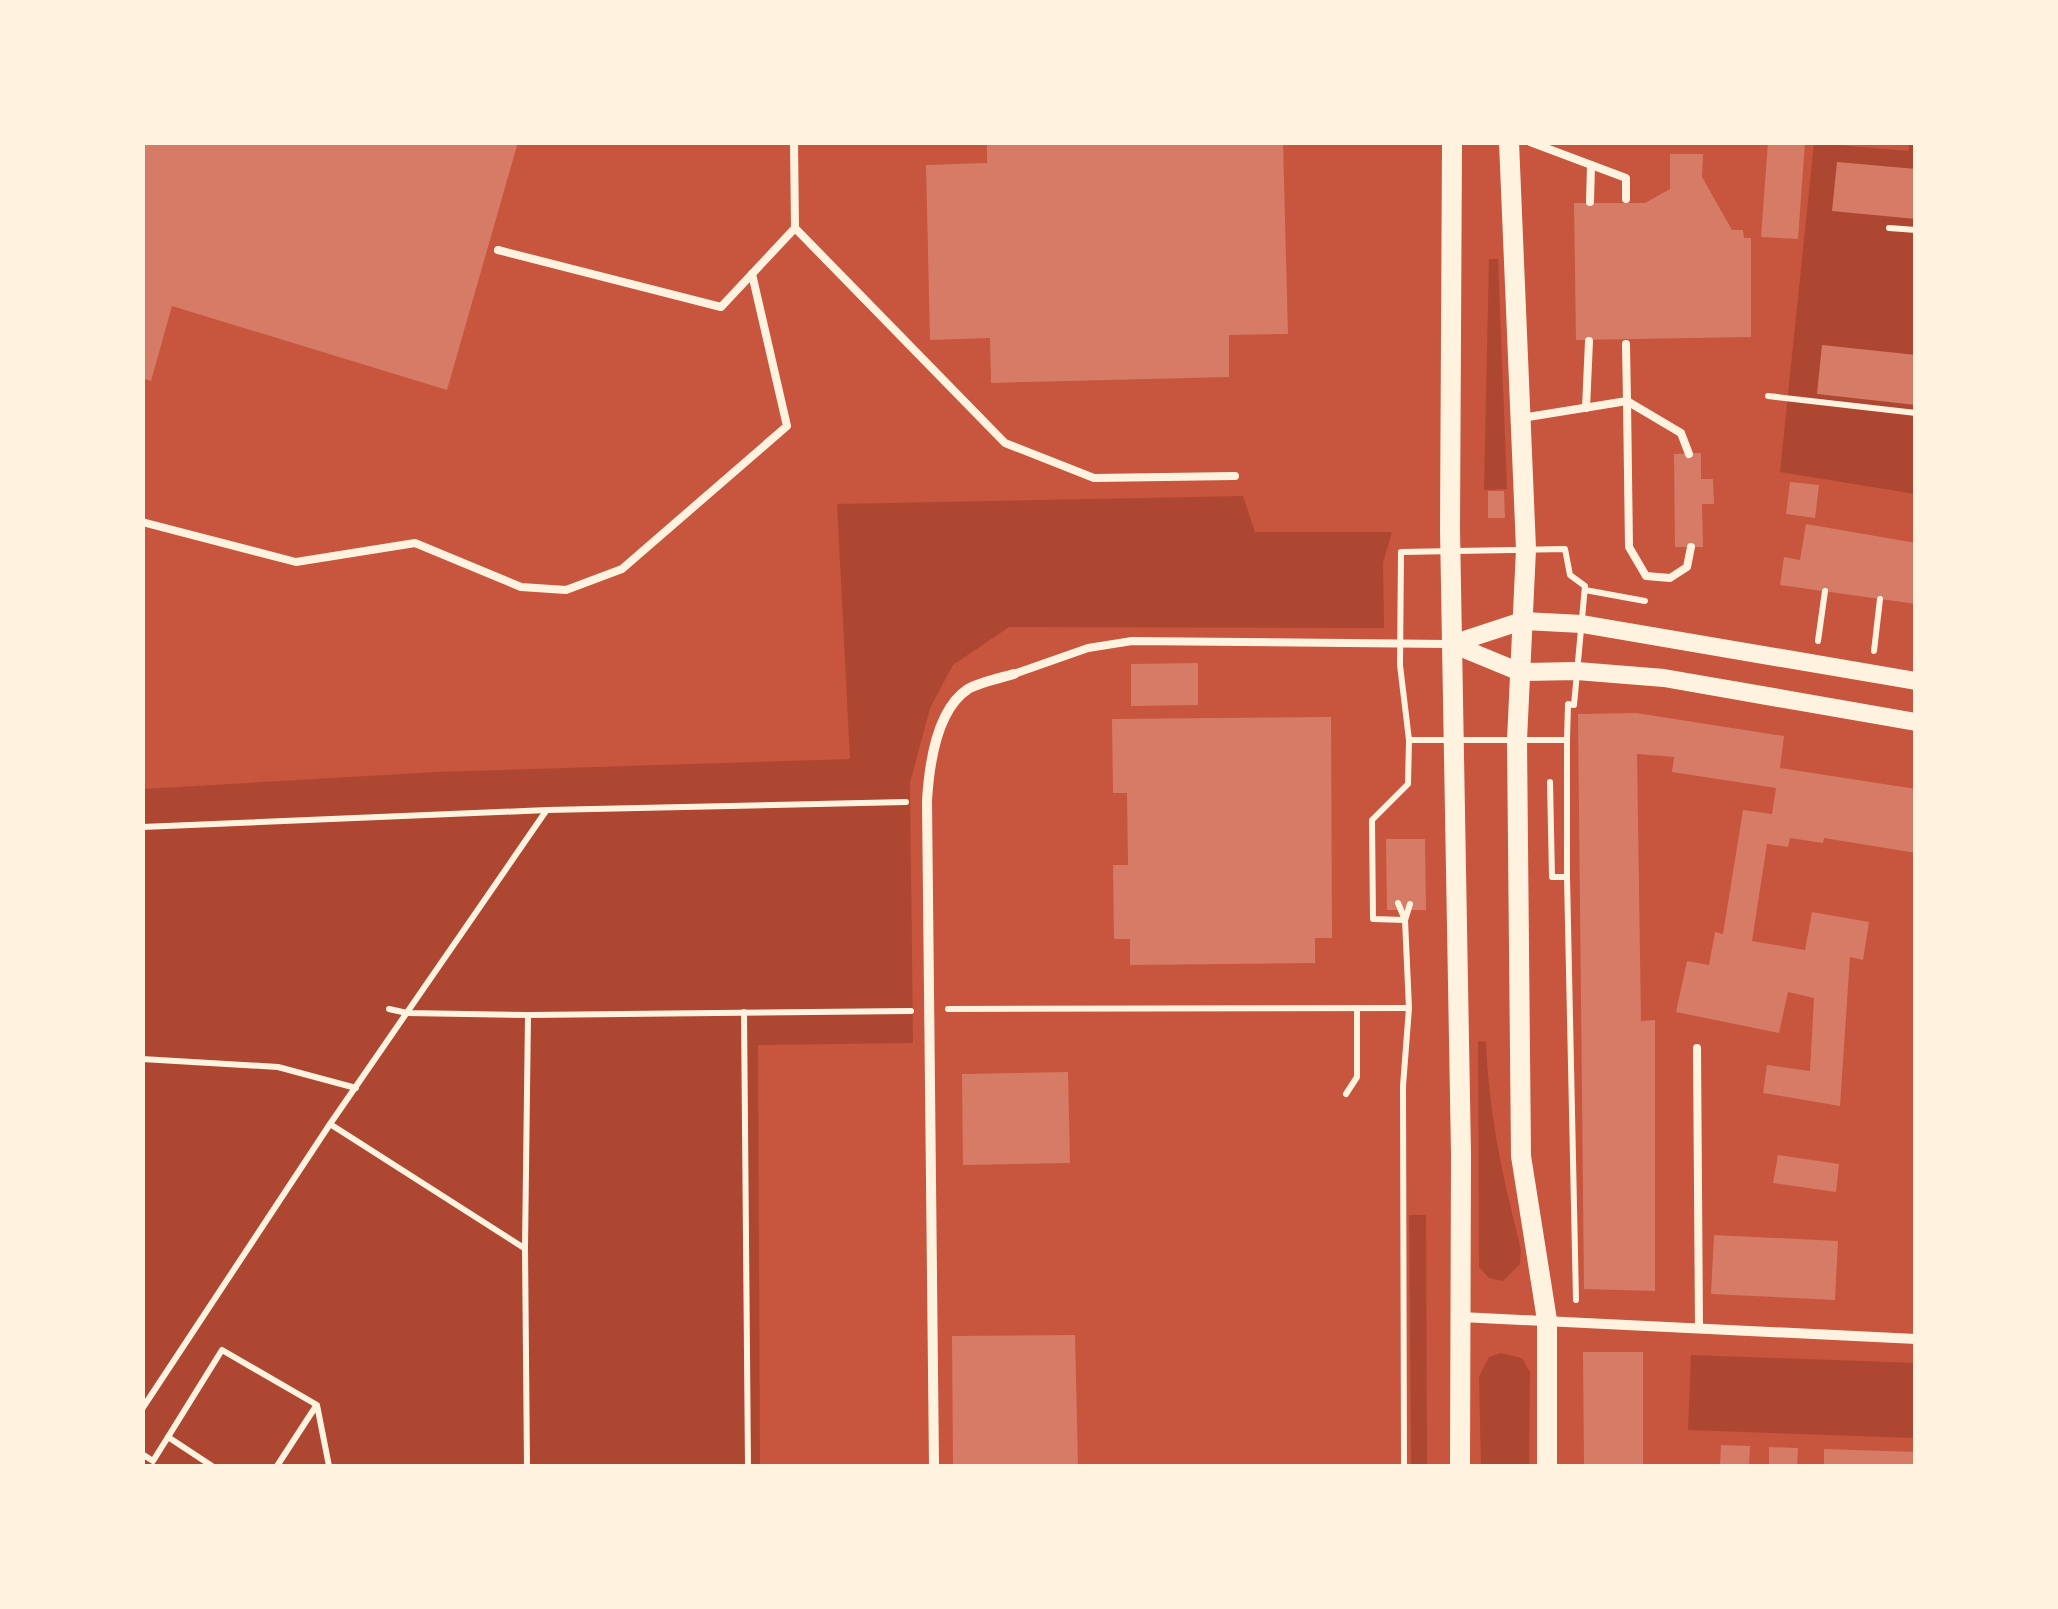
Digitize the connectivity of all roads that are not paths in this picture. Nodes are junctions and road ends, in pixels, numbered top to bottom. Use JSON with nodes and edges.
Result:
{"nodes":[{"id":1,"x":794,"y":142,"type":"edge"},
{"id":2,"x":1452,"y":142,"type":"edge"},
{"id":3,"x":1509,"y":142,"type":"edge"},
{"id":4,"x":1530,"y":142,"type":"edge"},
{"id":5,"x":1591,"y":164,"type":"junction"},
{"id":6,"x":1626,"y":200,"type":"dead end"},
{"id":7,"x":1590,"y":202,"type":"dead end"},
{"id":8,"x":795,"y":228,"type":"junction"},
{"id":9,"x":498,"y":250,"type":"dead end"},
{"id":10,"x":752,"y":274,"type":"junction"},
{"id":11,"x":1589,"y":342,"type":"dead end"},
{"id":12,"x":1626,"y":344,"type":"dead end"},
{"id":13,"x":1627,"y":401,"type":"junction"},
{"id":14,"x":1586,"y":408,"type":"junction"},
{"id":15,"x":1522,"y":418,"type":"junction"},
{"id":16,"x":1689,"y":454,"type":"dead end"},
{"id":17,"x":1235,"y":476,"type":"dead end"},
{"id":18,"x":142,"y":522,"type":"edge"},
{"id":19,"x":1690,"y":546,"type":"dead end"},
{"id":20,"x":1522,"y":621,"type":"junction"},
{"id":21,"x":1452,"y":644,"type":"junction"},
{"id":22,"x":1520,"y":672,"type":"junction"},
{"id":23,"x":1014,"y":674,"type":"joint"},
{"id":24,"x":1916,"y":681,"type":"edge"},
{"id":25,"x":1916,"y":722,"type":"edge"},
{"id":26,"x":1698,"y":1048,"type":"dead end"},
{"id":27,"x":1461,"y":1316,"type":"junction"},
{"id":28,"x":1547,"y":1320,"type":"junction"},
{"id":29,"x":1699,"y":1328,"type":"junction"},
{"id":30,"x":1916,"y":1338,"type":"edge"},
{"id":31,"x":934,"y":1466,"type":"edge"},
{"id":32,"x":1460,"y":1466,"type":"edge"},
{"id":33,"x":1548,"y":1466,"type":"edge"}],
"edges":[{"from":1,"to":8,"type":"lane"},
{"from":2,"to":21,"type":"main road"},
{"from":3,"to":15,"type":"main road"},
{"from":4,"to":5,"type":"lane"},
{"from":5,"to":6,"type":"lane"},
{"from":5,"to":7,"type":"lane"},
{"from":8,"to":10,"type":"lane"},
{"from":8,"to":17,"type":"lane"},
{"from":9,"to":10,"type":"lane"},
{"from":10,"to":18,"type":"lane"},
{"from":11,"to":14,"type":"lane"},
{"from":12,"to":13,"type":"lane"},
{"from":13,"to":14,"type":"lane"},
{"from":13,"to":16,"type":"lane"},
{"from":13,"to":19,"type":"lane"},
{"from":14,"to":15,"type":"lane"},
{"from":15,"to":20,"type":"main road"},
{"from":20,"to":21,"type":"street"},
{"from":20,"to":22,"type":"main road"},
{"from":20,"to":24,"type":"street"},
{"from":21,"to":22,"type":"street"},
{"from":21,"to":23,"type":"lane"},
{"from":21,"to":27,"type":"main road"},
{"from":22,"to":25,"type":"street"},
{"from":22,"to":28,"type":"main road"},
{"from":23,"to":31,"type":"street"},
{"from":26,"to":29,"type":"lane"},
{"from":27,"to":28,"type":"street"},
{"from":27,"to":32,"type":"main road"},
{"from":28,"to":29,"type":"street"},
{"from":28,"to":33,"type":"main road"},
{"from":29,"to":30,"type":"street"}]}
